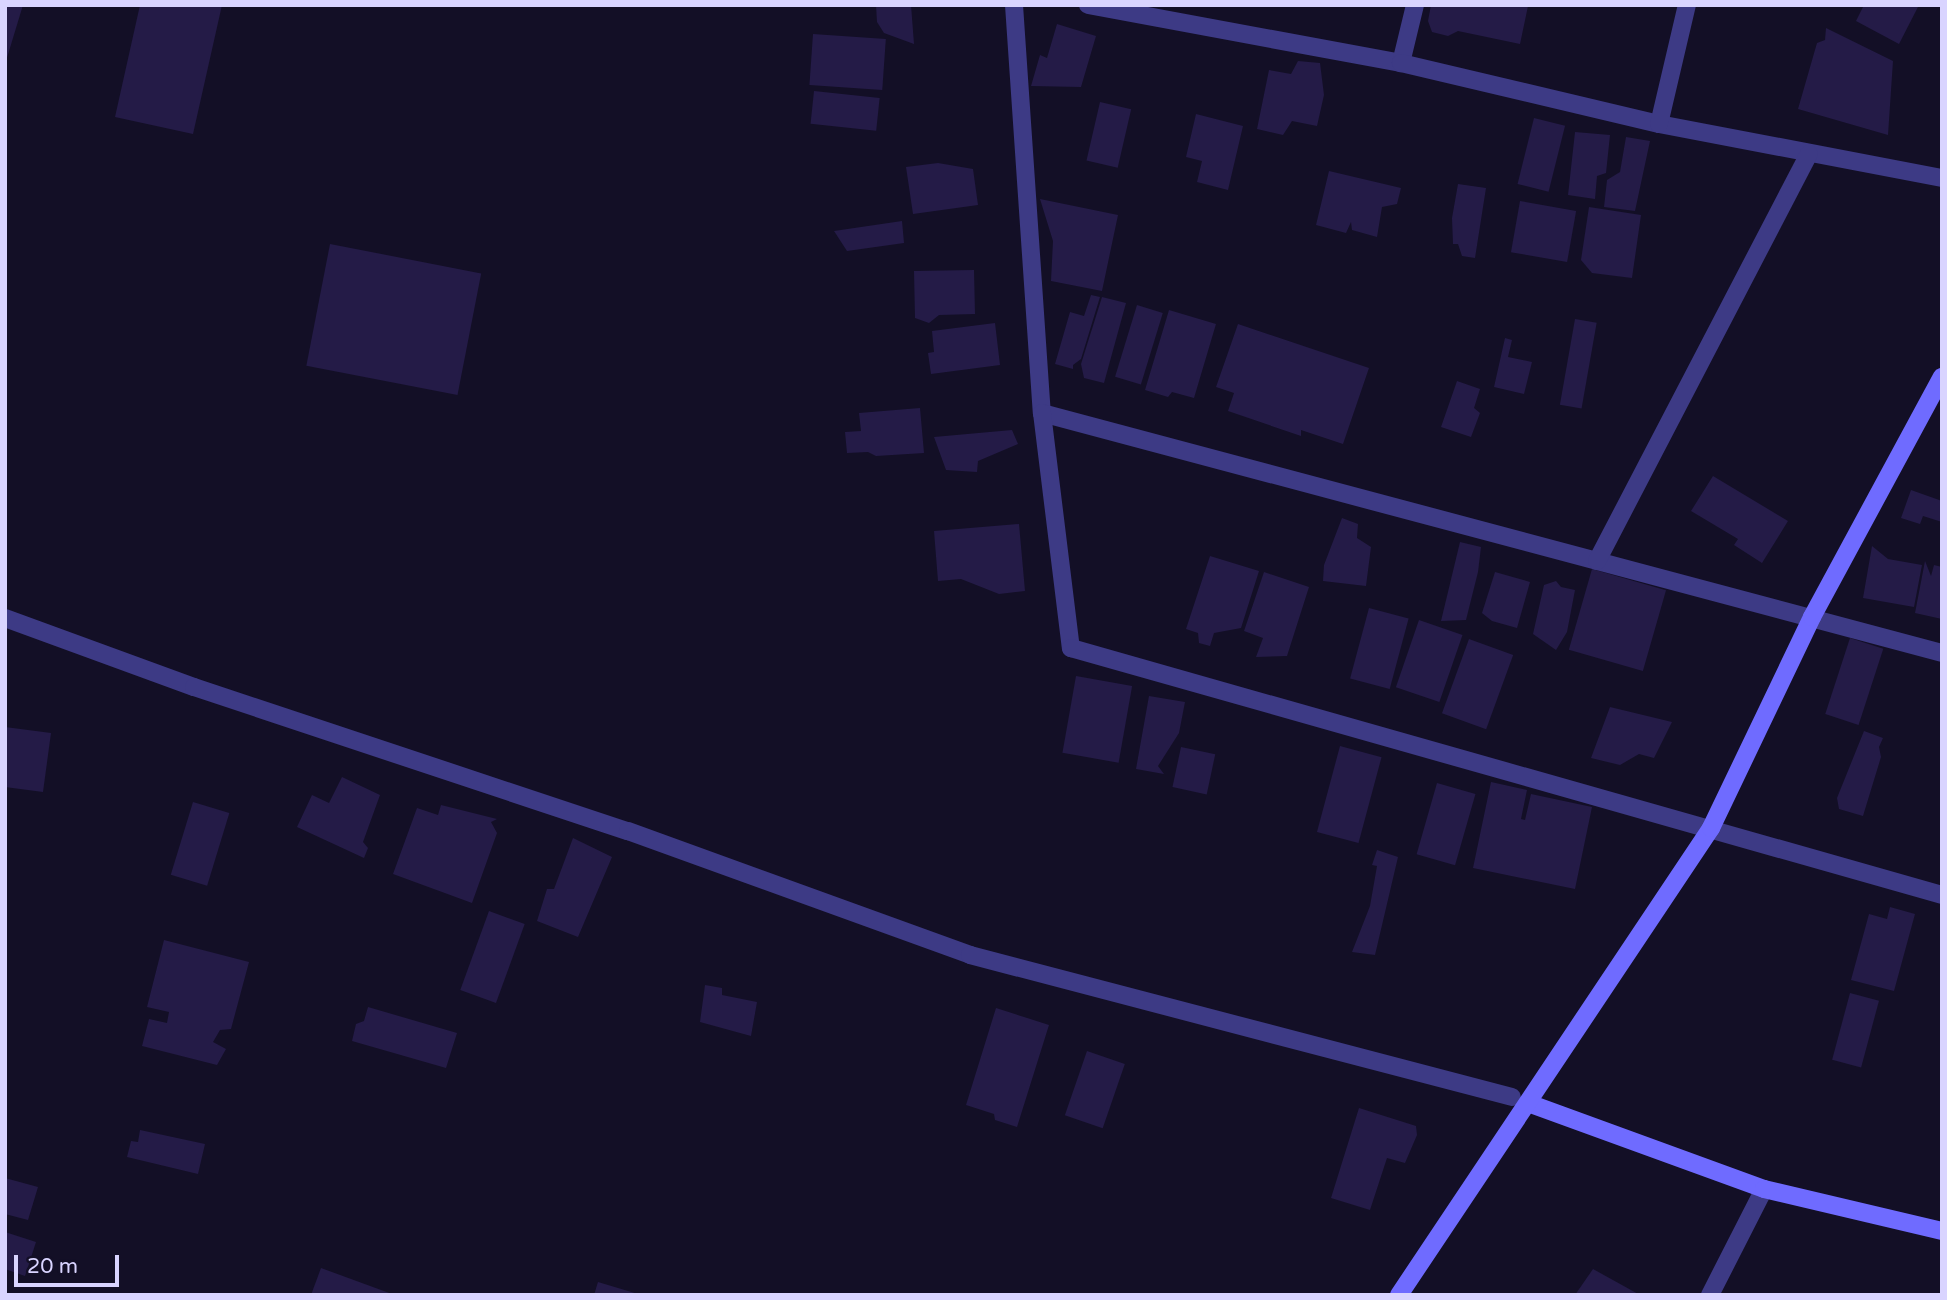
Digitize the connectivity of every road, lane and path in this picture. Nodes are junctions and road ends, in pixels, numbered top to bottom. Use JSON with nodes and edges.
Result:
{"nodes":[{"id":1,"x":1014,"y":5,"type":"edge"},
{"id":2,"x":1088,"y":5,"type":"edge"},
{"id":3,"x":1415,"y":5,"type":"edge"},
{"id":4,"x":1687,"y":5,"type":"edge"},
{"id":5,"x":1401,"y":64,"type":"junction"},
{"id":6,"x":1658,"y":124,"type":"junction"},
{"id":7,"x":1809,"y":154,"type":"junction"},
{"id":8,"x":1942,"y":178,"type":"edge"},
{"id":9,"x":1942,"y":377,"type":"edge"},
{"id":10,"x":1042,"y":414,"type":"junction"},
{"id":11,"x":1597,"y":561,"type":"junction"},
{"id":12,"x":1812,"y":617,"type":"junction"},
{"id":13,"x":5,"y":618,"type":"edge"},
{"id":14,"x":1942,"y":653,"type":"edge"},
{"id":15,"x":1711,"y":828,"type":"junction"},
{"id":16,"x":1942,"y":895,"type":"edge"},
{"id":17,"x":1520,"y":1100,"type":"junction"},
{"id":18,"x":1764,"y":1189,"type":"junction"},
{"id":19,"x":1942,"y":1231,"type":"edge"},
{"id":20,"x":1399,"y":1295,"type":"edge"},
{"id":21,"x":1710,"y":1295,"type":"edge"}],
"edges":[{"from":1,"to":10,"type":"street"},
{"from":2,"to":5,"type":"street"},
{"from":3,"to":5,"type":"street"},
{"from":4,"to":6,"type":"street"},
{"from":5,"to":6,"type":"street"},
{"from":6,"to":7,"type":"street"},
{"from":7,"to":8,"type":"street"},
{"from":7,"to":11,"type":"street"},
{"from":9,"to":12,"type":"street"},
{"from":10,"to":11,"type":"street"},
{"from":10,"to":15,"type":"street"},
{"from":11,"to":12,"type":"street"},
{"from":12,"to":14,"type":"street"},
{"from":12,"to":15,"type":"street"},
{"from":13,"to":17,"type":"street"},
{"from":15,"to":16,"type":"street"},
{"from":15,"to":17,"type":"street"},
{"from":17,"to":18,"type":"street"},
{"from":17,"to":20,"type":"street"},
{"from":18,"to":19,"type":"street"},
{"from":18,"to":21,"type":"street"}]}
